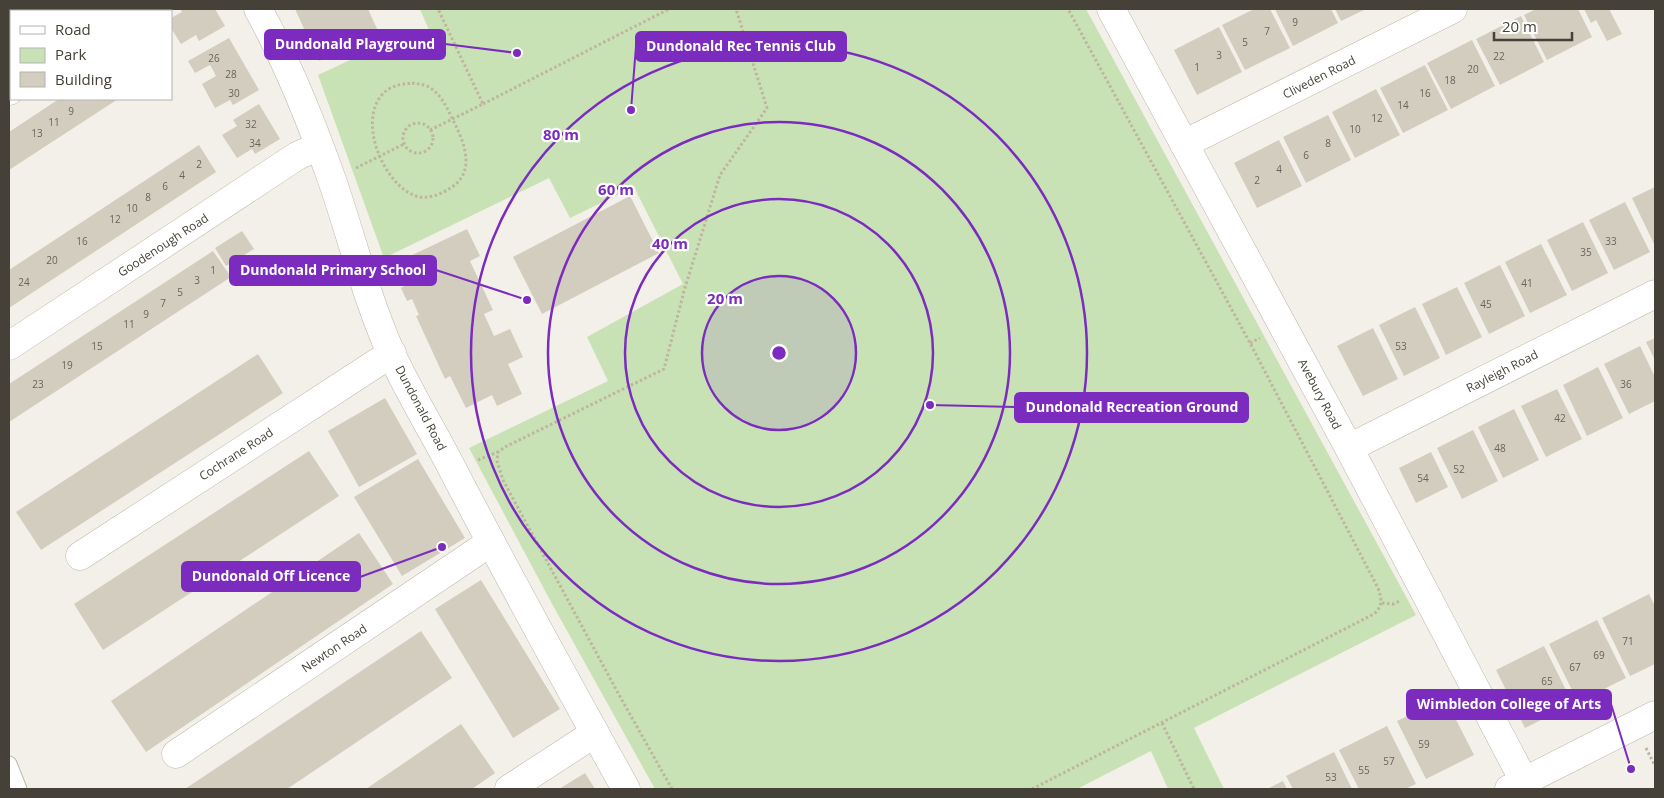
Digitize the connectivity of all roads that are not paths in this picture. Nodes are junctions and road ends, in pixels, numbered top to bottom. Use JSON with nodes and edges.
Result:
{"nodes":[{"id":1,"x":258,"y":9,"type":"edge"},
{"id":2,"x":1111,"y":9,"type":"edge"},
{"id":3,"x":1452,"y":9,"type":"edge"},
{"id":4,"x":1184,"y":144,"type":"junction"},
{"id":5,"x":319,"y":146,"type":"junction"},
{"id":6,"x":1655,"y":294,"type":"edge"},
{"id":7,"x":9,"y":346,"type":"edge"},
{"id":8,"x":392,"y":353,"type":"junction"},
{"id":9,"x":1349,"y":448,"type":"junction"},
{"id":10,"x":491,"y":542,"type":"junction"},
{"id":11,"x":80,"y":556,"type":"dead end"},
{"id":12,"x":1655,"y":715,"type":"edge"},
{"id":13,"x":595,"y":733,"type":"junction"},
{"id":14,"x":176,"y":754,"type":"dead end"},
{"id":15,"x":9,"y":764,"type":"edge"},
{"id":16,"x":1514,"y":787,"type":"edge"},
{"id":17,"x":19,"y":789,"type":"edge"},
{"id":18,"x":509,"y":789,"type":"edge"},
{"id":19,"x":626,"y":789,"type":"edge"}],
"edges":[{"from":1,"to":5,"type":"street","name":"Dundonald Road"},
{"from":2,"to":4,"type":"street","name":"Avebury Road"},
{"from":3,"to":4,"type":"street","name":"Cliveden Road"},
{"from":4,"to":9,"type":"street","name":"Avebury Road"},
{"from":5,"to":7,"type":"street","name":"Goodenough Road"},
{"from":5,"to":8,"type":"street","name":"Dundonald Road"},
{"from":6,"to":9,"type":"street","name":"Rayleigh Road"},
{"from":8,"to":10,"type":"street","name":"Dundonald Road"},
{"from":8,"to":11,"type":"street","name":"Cochrane Road"},
{"from":9,"to":16,"type":"street","name":"Avebury Road"},
{"from":10,"to":13,"type":"street","name":"Dundonald Road"},
{"from":10,"to":14,"type":"street","name":"Newton Road"},
{"from":12,"to":16,"type":"street"},
{"from":13,"to":18,"type":"street"},
{"from":13,"to":19,"type":"street","name":"Dundonald Road"},
{"from":15,"to":17,"type":"lane"}]}
